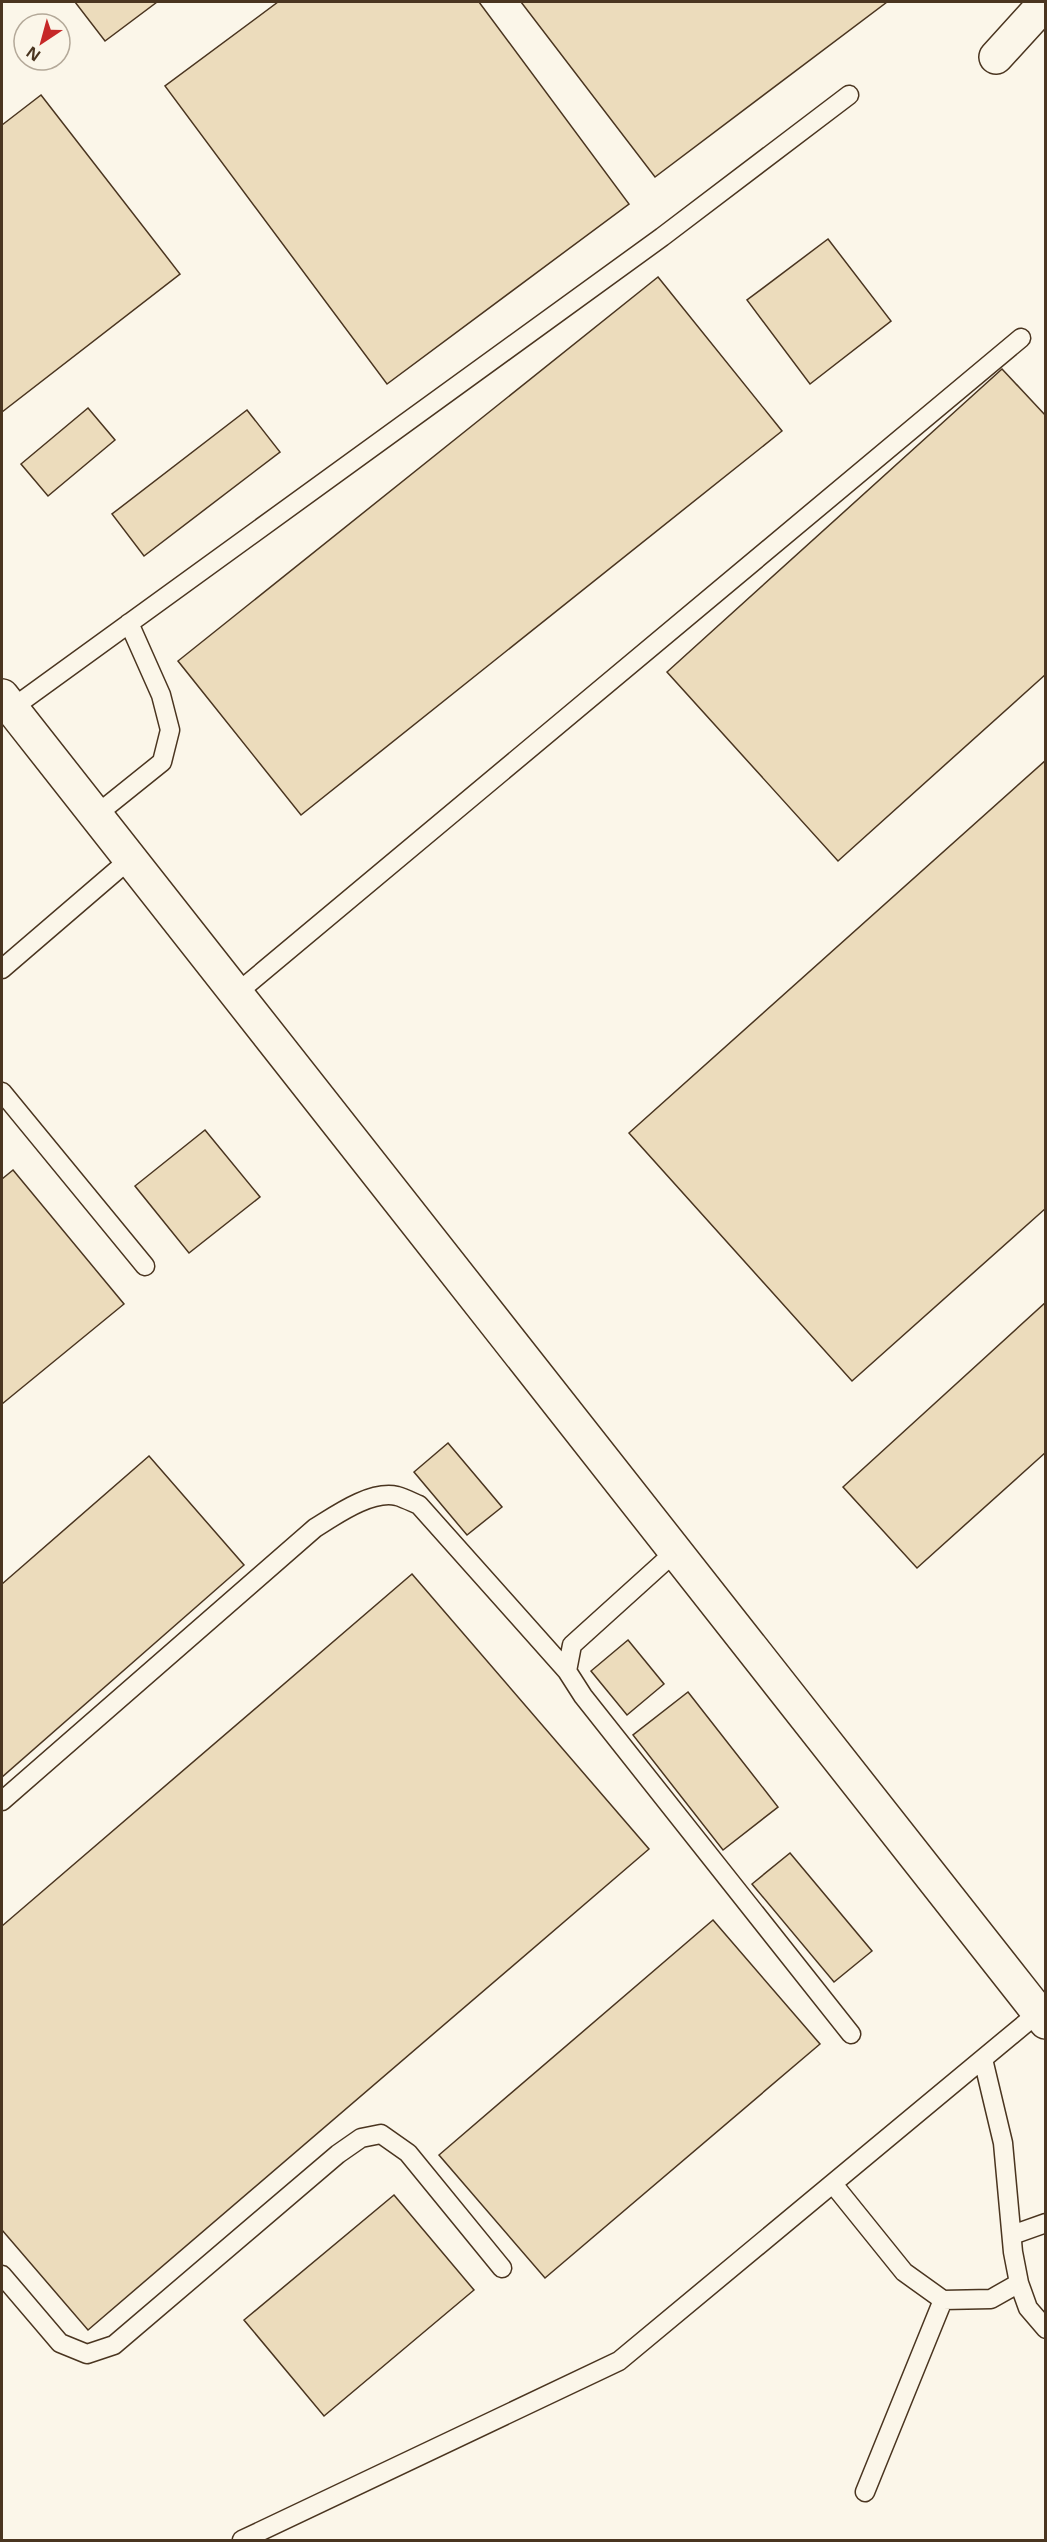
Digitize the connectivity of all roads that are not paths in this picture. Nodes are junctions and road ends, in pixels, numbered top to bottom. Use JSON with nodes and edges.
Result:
{"nodes":[{"id":1,"x":1046,"y":2,"type":"edge"},
{"id":2,"x":996,"y":57,"type":"dead end"},
{"id":3,"x":849,"y":95,"type":"dead end"},
{"id":4,"x":1021,"y":338,"type":"dead end"},
{"id":5,"x":129,"y":623,"type":"junction"},
{"id":6,"x":6,"y":702,"type":"edge"},
{"id":7,"x":96,"y":815,"type":"junction"},
{"id":8,"x":130,"y":859,"type":"junction"},
{"id":9,"x":2,"y":969,"type":"edge"},
{"id":10,"x":237,"y":993,"type":"junction"},
{"id":11,"x":2,"y":1092,"type":"edge"},
{"id":12,"x":145,"y":1266,"type":"dead end"},
{"id":13,"x":676,"y":1551,"type":"junction"},
{"id":14,"x":567,"y":1671,"type":"junction"},
{"id":15,"x":2,"y":1801,"type":"edge"},
{"id":16,"x":1043,"y":2014,"type":"edge"},
{"id":17,"x":851,"y":2034,"type":"dead end"},
{"id":18,"x":983,"y":2059,"type":"junction"},
{"id":19,"x":833,"y":2184,"type":"junction"},
{"id":20,"x":1046,"y":2223,"type":"edge"},
{"id":21,"x":1012,"y":2235,"type":"junction"},
{"id":22,"x":502,"y":2268,"type":"dead end"},
{"id":23,"x":2,"y":2275,"type":"edge"},
{"id":24,"x":1019,"y":2283,"type":"junction"},
{"id":25,"x":943,"y":2300,"type":"junction"},
{"id":26,"x":1046,"y":2329,"type":"edge"},
{"id":27,"x":865,"y":2492,"type":"dead end"},
{"id":28,"x":242,"y":2541,"type":"edge"}],
"edges":[{"from":1,"to":2,"type":"street"},
{"from":3,"to":5,"type":"lane"},
{"from":4,"to":10,"type":"lane"},
{"from":5,"to":6,"type":"lane"},
{"from":5,"to":7,"type":"lane"},
{"from":6,"to":7,"type":"street"},
{"from":7,"to":8,"type":"street"},
{"from":8,"to":9,"type":"lane"},
{"from":8,"to":10,"type":"street"},
{"from":10,"to":13,"type":"street"},
{"from":11,"to":12,"type":"lane"},
{"from":13,"to":14,"type":"lane"},
{"from":13,"to":16,"type":"street"},
{"from":14,"to":15,"type":"lane"},
{"from":14,"to":17,"type":"lane"},
{"from":16,"to":18,"type":"lane"},
{"from":18,"to":19,"type":"lane"},
{"from":18,"to":21,"type":"lane"},
{"from":19,"to":25,"type":"lane"},
{"from":19,"to":28,"type":"lane"},
{"from":20,"to":21,"type":"lane"},
{"from":21,"to":24,"type":"lane"},
{"from":22,"to":23,"type":"lane"},
{"from":24,"to":25,"type":"lane"},
{"from":24,"to":26,"type":"lane"},
{"from":25,"to":27,"type":"lane"}]}
